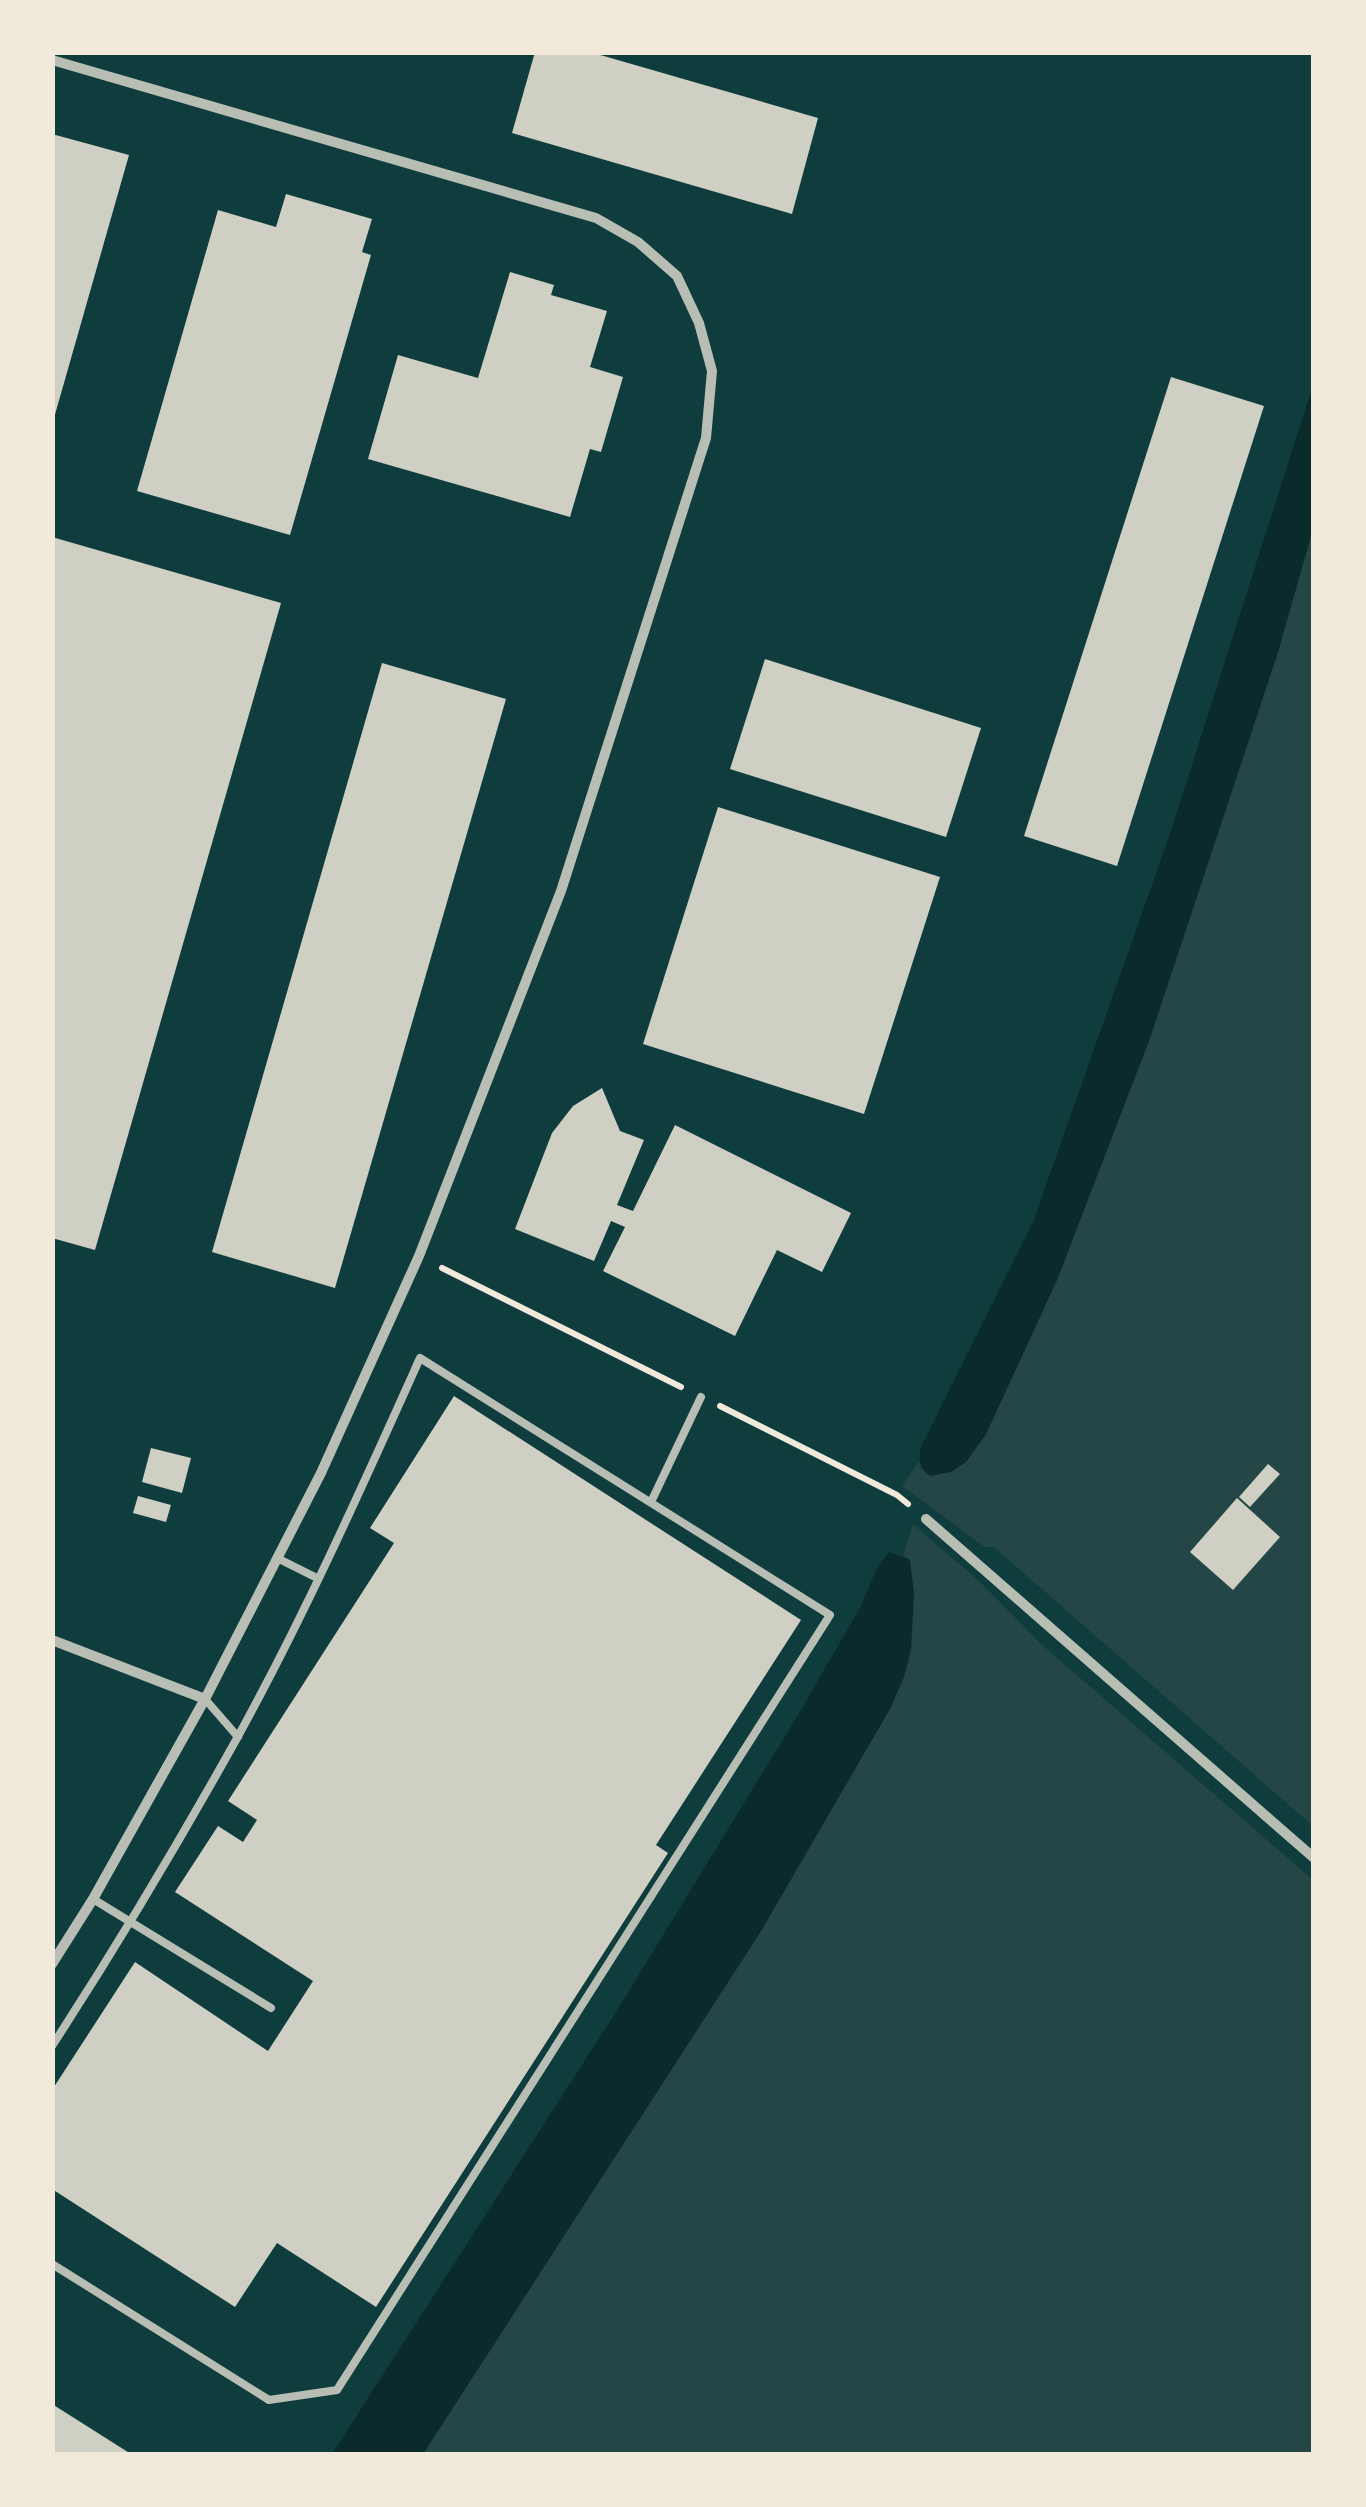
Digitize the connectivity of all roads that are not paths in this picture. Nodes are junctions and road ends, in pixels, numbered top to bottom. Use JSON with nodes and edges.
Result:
{"nodes":[{"id":1,"x":52,"y":60,"type":"edge"},
{"id":2,"x":701,"y":1397,"type":"road end"},
{"id":3,"x":650,"y":1502,"type":"junction"},
{"id":4,"x":926,"y":1518,"type":"road end"},
{"id":5,"x":277,"y":1558,"type":"junction"},
{"id":6,"x":317,"y":1578,"type":"junction"},
{"id":7,"x":52,"y":1640,"type":"edge"},
{"id":8,"x":205,"y":1699,"type":"junction"},
{"id":9,"x":238,"y":1737,"type":"junction"},
{"id":10,"x":1314,"y":1858,"type":"edge"},
{"id":11,"x":93,"y":1899,"type":"junction"},
{"id":12,"x":132,"y":1921,"type":"junction"},
{"id":13,"x":52,"y":1964,"type":"edge"},
{"id":14,"x":270,"y":2008,"type":"dead end"},
{"id":15,"x":52,"y":2046,"type":"edge"},
{"id":16,"x":52,"y":2264,"type":"edge"}],
"edges":[{"from":1,"to":5,"type":"street"},
{"from":2,"to":3,"type":"lane"},
{"from":3,"to":6,"type":"lane"},
{"from":3,"to":16,"type":"lane"},
{"from":4,"to":10,"type":"street"},
{"from":5,"to":6,"type":"lane"},
{"from":5,"to":8,"type":"street"},
{"from":6,"to":9,"type":"lane"},
{"from":7,"to":8,"type":"street"},
{"from":8,"to":9,"type":"lane"},
{"from":8,"to":11,"type":"street"},
{"from":9,"to":12,"type":"lane"},
{"from":11,"to":12,"type":"lane"},
{"from":11,"to":13,"type":"street"},
{"from":12,"to":14,"type":"lane"},
{"from":12,"to":15,"type":"lane"}]}
